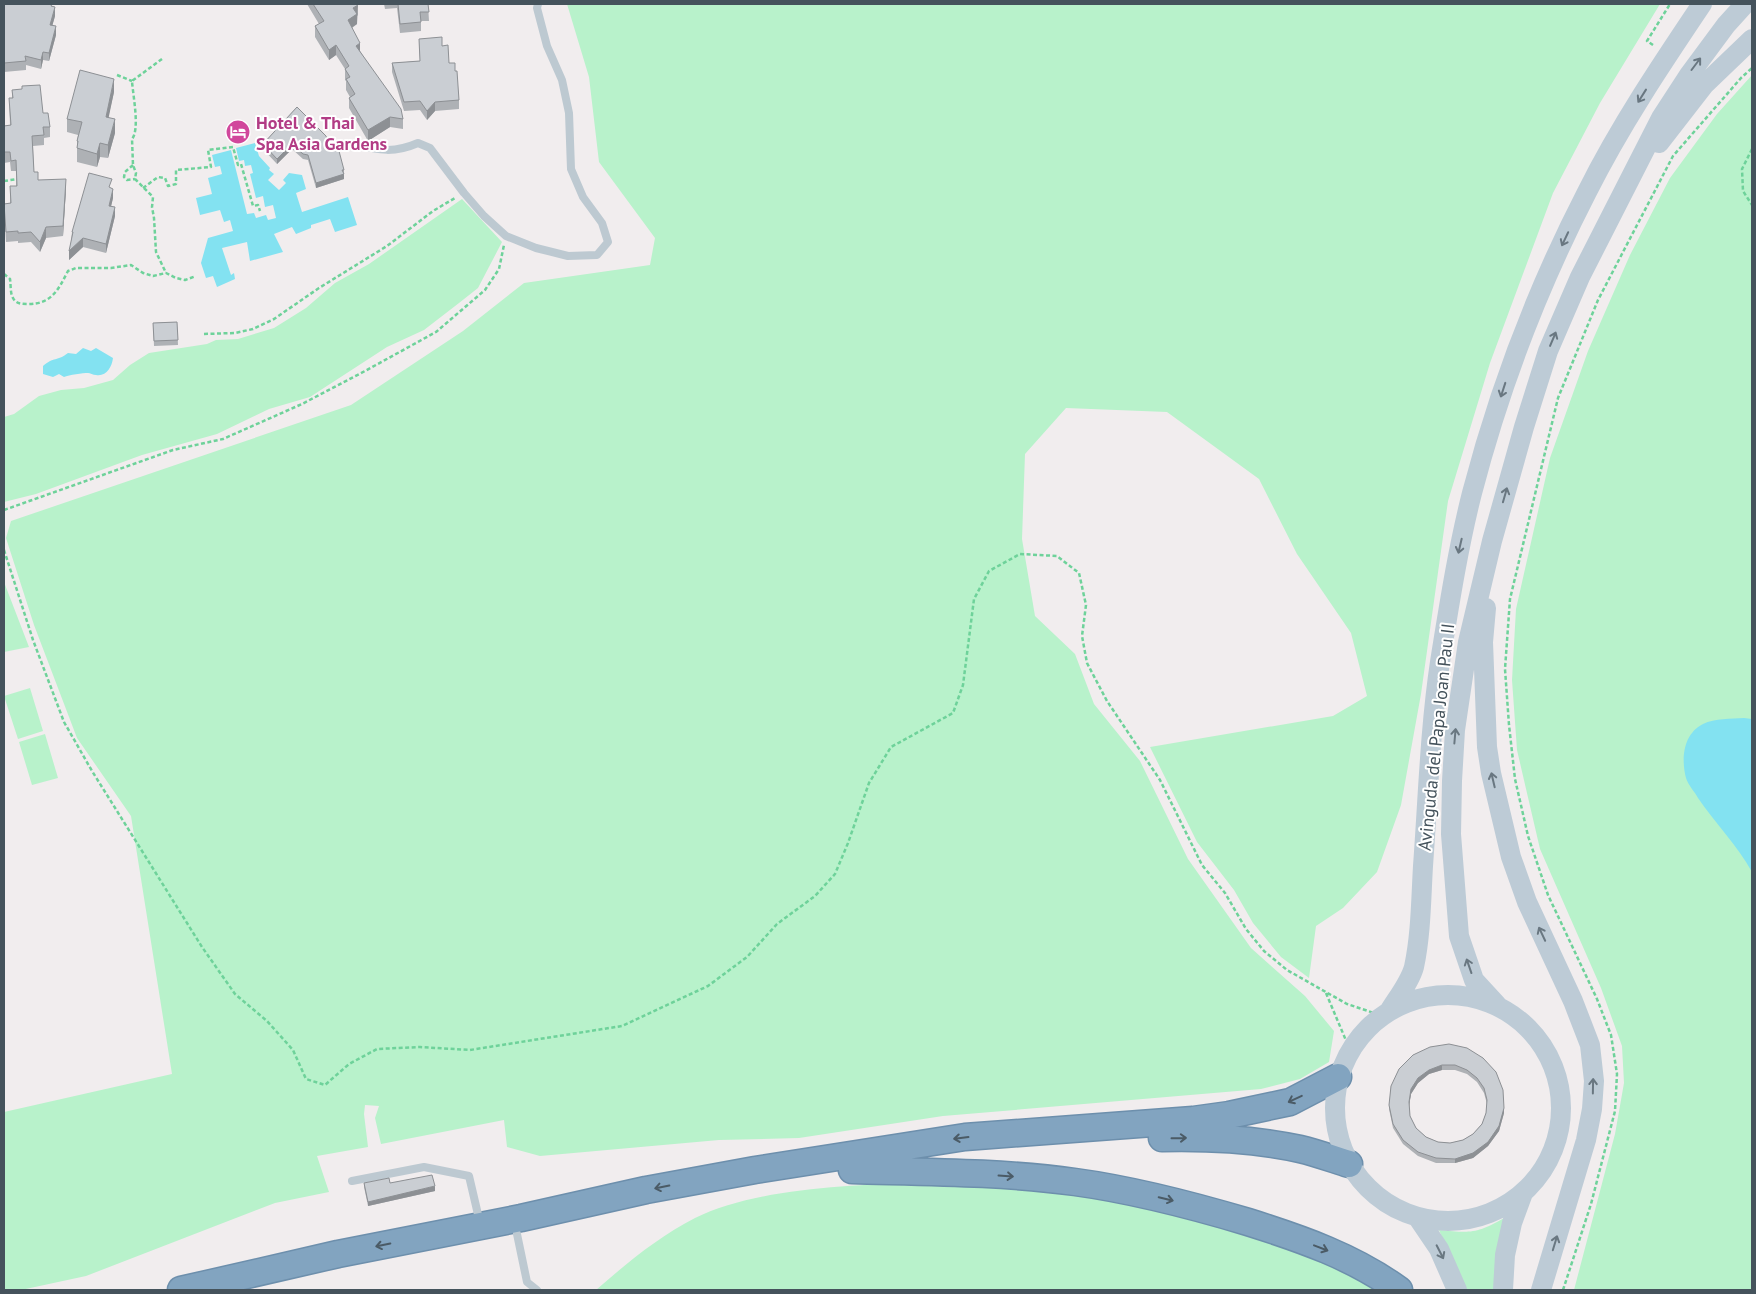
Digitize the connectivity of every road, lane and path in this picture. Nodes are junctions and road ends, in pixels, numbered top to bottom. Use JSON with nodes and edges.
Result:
{"nodes":[{"id":1,"x":538,"y":4,"type":"edge"},
{"id":2,"x":1670,"y":4,"type":"edge"},
{"id":3,"x":1694,"y":4,"type":"edge"},
{"id":4,"x":1702,"y":4,"type":"edge"},
{"id":5,"x":1745,"y":4,"type":"edge"},
{"id":6,"x":1752,"y":39,"type":"edge"},
{"id":7,"x":1667,"y":55,"type":"junction"},
{"id":8,"x":162,"y":59,"type":"dead end"},
{"id":9,"x":1752,"y":68,"type":"edge"},
{"id":10,"x":117,"y":75,"type":"dead end"},
{"id":11,"x":132,"y":82,"type":"junction"},
{"id":12,"x":356,"y":144,"type":"dead end"},
{"id":13,"x":1752,"y":149,"type":"edge"},
{"id":14,"x":133,"y":166,"type":"junction"},
{"id":15,"x":21,"y":178,"type":"edge"},
{"id":16,"x":135,"y":179,"type":"junction"},
{"id":17,"x":4,"y":181,"type":"edge"},
{"id":18,"x":143,"y":188,"type":"junction"},
{"id":19,"x":464,"y":193,"type":"junction"},
{"id":20,"x":1620,"y":197,"type":"junction"},
{"id":21,"x":1752,"y":205,"type":"edge"},
{"id":22,"x":260,"y":211,"type":"dead end"},
{"id":23,"x":506,"y":236,"type":"junction"},
{"id":24,"x":166,"y":273,"type":"junction"},
{"id":25,"x":4,"y":274,"type":"edge"},
{"id":26,"x":196,"y":276,"type":"dead end"},
{"id":27,"x":204,"y":334,"type":"dead end"},
{"id":28,"x":4,"y":510,"type":"edge"},
{"id":29,"x":1492,"y":542,"type":"junction"},
{"id":30,"x":4,"y":550,"type":"edge"},
{"id":31,"x":1326,"y":992,"type":"junction"},
{"id":32,"x":1497,"y":1005,"type":"junction"},
{"id":33,"x":1386,"y":1013,"type":"junction"},
{"id":34,"x":1350,"y":1050,"type":"junction"},
{"id":35,"x":1338,"y":1077,"type":"junction"},
{"id":36,"x":1349,"y":1164,"type":"junction"},
{"id":37,"x":852,"y":1170,"type":"junction"},
{"id":38,"x":352,"y":1181,"type":"dead end"},
{"id":39,"x":1523,"y":1193,"type":"junction"},
{"id":40,"x":1418,"y":1218,"type":"junction"},
{"id":41,"x":480,"y":1225,"type":"junction"},
{"id":42,"x":516,"y":1234,"type":"junction"},
{"id":43,"x":181,"y":1290,"type":"edge"},
{"id":44,"x":250,"y":1290,"type":"edge"},
{"id":45,"x":537,"y":1290,"type":"edge"},
{"id":46,"x":1399,"y":1290,"type":"edge"},
{"id":47,"x":1457,"y":1290,"type":"edge"},
{"id":48,"x":1503,"y":1290,"type":"edge"},
{"id":49,"x":1541,"y":1290,"type":"edge"},
{"id":50,"x":1564,"y":1290,"type":"edge"}],
"edges":[{"from":1,"to":23,"type":"lane"},
{"from":2,"to":7,"type":"path"},
{"from":3,"to":7,"type":"main road"},
{"from":4,"to":7,"type":"main road","name":"Avinguda del Papa Joan Pau II"},
{"from":20,"to":5,"type":"main road","name":"Avinguda del Papa Joan Pau II","one_way":true},
{"from":6,"to":20,"type":"main road","name":"Avinguda del Papa Joan Pau II"},
{"from":7,"to":33,"type":"main road","name":"Avinguda del Papa Joan Pau II","one_way":true},
{"from":8,"to":11,"type":"path"},
{"from":9,"to":50,"type":"path"},
{"from":10,"to":11,"type":"path"},
{"from":11,"to":14,"type":"path"},
{"from":12,"to":19,"type":"lane"},
{"from":13,"to":21,"type":"path"},
{"from":14,"to":16,"type":"path"},
{"from":14,"to":16,"type":"path"},
{"from":15,"to":17,"type":"path"},
{"from":16,"to":18,"type":"path"},
{"from":18,"to":22,"type":"path"},
{"from":18,"to":24,"type":"path"},
{"from":19,"to":23,"type":"lane"},
{"from":19,"to":27,"type":"path"},
{"from":29,"to":20,"type":"main road","name":"Avinguda del Papa Joan Pau II","one_way":true},
{"from":23,"to":28,"type":"path"},
{"from":24,"to":25,"type":"path"},
{"from":24,"to":26,"type":"path"},
{"from":32,"to":29,"type":"main road","name":"Avinguda del Papa Joan Pau II","one_way":true},
{"from":49,"to":29,"type":"main road","name":"Avinguda del Papa Joan Pau II","one_way":true},
{"from":30,"to":31,"type":"path"},
{"from":31,"to":33,"type":"path"},
{"from":31,"to":34,"type":"path"},
{"from":32,"to":33,"type":"main road"},
{"from":32,"to":39,"type":"main road"},
{"from":33,"to":34,"type":"main road"},
{"from":34,"to":35,"type":"main road"},
{"from":35,"to":36,"type":"main road"},
{"from":35,"to":41,"type":"highway","one_way":true},
{"from":37,"to":36,"type":"highway","one_way":true},
{"from":36,"to":40,"type":"main road"},
{"from":37,"to":42,"type":"highway"},
{"from":37,"to":46,"type":"highway","one_way":true},
{"from":38,"to":41,"type":"lane"},
{"from":39,"to":40,"type":"main road"},
{"from":39,"to":48,"type":"main road"},
{"from":40,"to":47,"type":"main road","one_way":true},
{"from":41,"to":43,"type":"highway","one_way":true},
{"from":42,"to":44,"type":"highway"},
{"from":42,"to":45,"type":"lane"}]}
